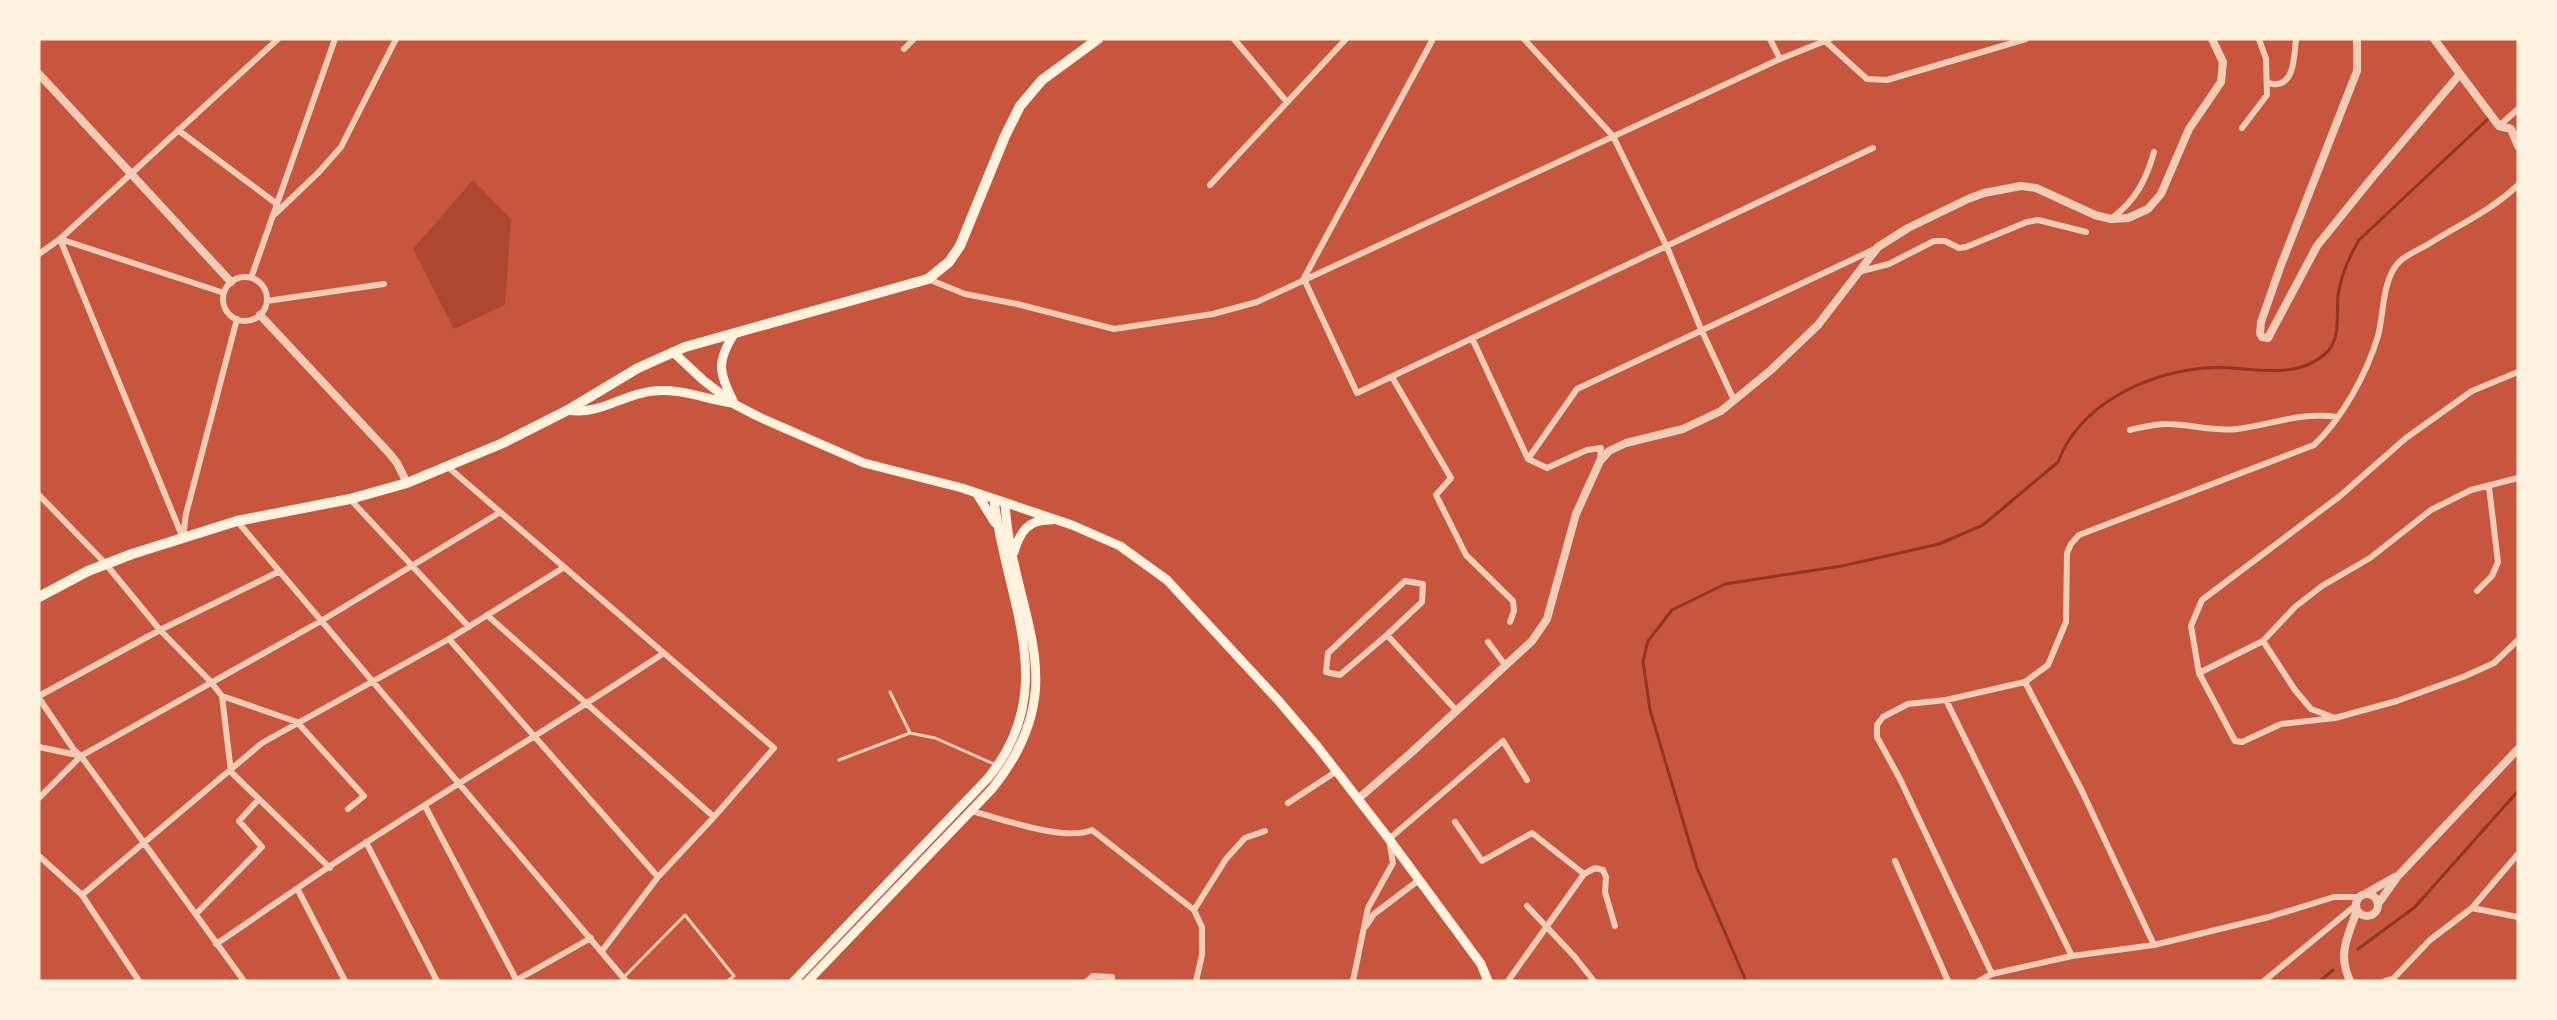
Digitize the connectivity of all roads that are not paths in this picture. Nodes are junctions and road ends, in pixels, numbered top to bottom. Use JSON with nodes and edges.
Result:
{"nodes":[{"id":1,"x":278,"y":39,"type":"edge"},
{"id":2,"x":335,"y":39,"type":"edge"},
{"id":3,"x":396,"y":39,"type":"edge"},
{"id":4,"x":914,"y":39,"type":"edge"},
{"id":5,"x":1098,"y":39,"type":"edge"},
{"id":6,"x":1234,"y":39,"type":"edge"},
{"id":7,"x":1346,"y":39,"type":"edge"},
{"id":8,"x":1433,"y":39,"type":"edge"},
{"id":9,"x":1524,"y":39,"type":"edge"},
{"id":10,"x":1770,"y":39,"type":"edge"},
{"id":11,"x":2026,"y":39,"type":"edge"},
{"id":12,"x":2212,"y":39,"type":"edge"},
{"id":13,"x":2259,"y":39,"type":"edge"},
{"id":14,"x":2296,"y":39,"type":"edge"},
{"id":15,"x":2357,"y":39,"type":"edge"},
{"id":16,"x":2434,"y":39,"type":"edge"},
{"id":17,"x":1827,"y":40,"type":"edge"},
{"id":18,"x":904,"y":49,"type":"dead end"},
{"id":19,"x":1780,"y":58,"type":"junction"},
{"id":20,"x":39,"y":74,"type":"edge"},
{"id":21,"x":2460,"y":74,"type":"junction"},
{"id":22,"x":2268,"y":83,"type":"junction"},
{"id":23,"x":1287,"y":102,"type":"junction"},
{"id":24,"x":2518,"y":109,"type":"edge"},
{"id":25,"x":2499,"y":126,"type":"junction"},
{"id":26,"x":2242,"y":128,"type":"dead end"},
{"id":27,"x":178,"y":130,"type":"junction"},
{"id":28,"x":1613,"y":136,"type":"junction"},
{"id":29,"x":2518,"y":146,"type":"edge"},
{"id":30,"x":1873,"y":148,"type":"dead end"},
{"id":31,"x":2154,"y":152,"type":"dead end"},
{"id":32,"x":130,"y":174,"type":"junction"},
{"id":33,"x":1210,"y":185,"type":"dead end"},
{"id":34,"x":2518,"y":185,"type":"edge"},
{"id":35,"x":277,"y":204,"type":"junction"},
{"id":36,"x":274,"y":215,"type":"junction"},
{"id":37,"x":2111,"y":219,"type":"junction"},
{"id":38,"x":2086,"y":232,"type":"dead end"},
{"id":39,"x":60,"y":239,"type":"junction"},
{"id":40,"x":1666,"y":247,"type":"junction"},
{"id":41,"x":1878,"y":247,"type":"junction"},
{"id":42,"x":39,"y":254,"type":"edge"},
{"id":43,"x":1857,"y":272,"type":"junction"},
{"id":44,"x":251,"y":278,"type":"junction"},
{"id":45,"x":928,"y":279,"type":"junction"},
{"id":46,"x":1304,"y":279,"type":"junction"},
{"id":47,"x":231,"y":282,"type":"junction"},
{"id":48,"x":384,"y":284,"type":"dead end"},
{"id":49,"x":224,"y":293,"type":"junction"},
{"id":50,"x":267,"y":301,"type":"junction"},
{"id":51,"x":260,"y":315,"type":"junction"},
{"id":52,"x":237,"y":319,"type":"junction"},
{"id":53,"x":1701,"y":329,"type":"junction"},
{"id":54,"x":734,"y":334,"type":"junction"},
{"id":55,"x":1472,"y":339,"type":"junction"},
{"id":56,"x":673,"y":352,"type":"junction"},
{"id":57,"x":2518,"y":372,"type":"edge"},
{"id":58,"x":1392,"y":377,"type":"junction"},
{"id":59,"x":1734,"y":400,"type":"junction"},
{"id":60,"x":734,"y":404,"type":"junction"},
{"id":61,"x":568,"y":410,"type":"junction"},
{"id":62,"x":2338,"y":417,"type":"junction"},
{"id":63,"x":2130,"y":430,"type":"dead end"},
{"id":64,"x":1528,"y":459,"type":"junction"},
{"id":65,"x":1600,"y":461,"type":"junction"},
{"id":66,"x":448,"y":466,"type":"junction"},
{"id":67,"x":2518,"y":478,"type":"edge"},
{"id":68,"x":407,"y":483,"type":"junction"},
{"id":69,"x":2489,"y":487,"type":"junction"},
{"id":70,"x":977,"y":494,"type":"junction"},
{"id":71,"x":39,"y":495,"type":"edge"},
{"id":72,"x":350,"y":499,"type":"junction"},
{"id":73,"x":994,"y":500,"type":"junction"},
{"id":74,"x":1005,"y":503,"type":"junction"},
{"id":75,"x":499,"y":513,"type":"junction"},
{"id":76,"x":237,"y":521,"type":"junction"},
{"id":77,"x":1062,"y":521,"type":"junction"},
{"id":78,"x":998,"y":529,"type":"junction"},
{"id":79,"x":183,"y":538,"type":"junction"},
{"id":80,"x":1013,"y":554,"type":"junction"},
{"id":81,"x":105,"y":563,"type":"junction"},
{"id":82,"x":413,"y":566,"type":"junction"},
{"id":83,"x":563,"y":568,"type":"junction"},
{"id":84,"x":278,"y":572,"type":"junction"},
{"id":85,"x":2477,"y":591,"type":"dead end"},
{"id":86,"x":39,"y":597,"type":"edge"},
{"id":87,"x":487,"y":615,"type":"junction"},
{"id":88,"x":321,"y":621,"type":"junction"},
{"id":89,"x":1510,"y":622,"type":"dead end"},
{"id":90,"x":469,"y":627,"type":"junction"},
{"id":91,"x":160,"y":630,"type":"junction"},
{"id":92,"x":1387,"y":635,"type":"junction"},
{"id":93,"x":448,"y":639,"type":"junction"},
{"id":94,"x":2518,"y":640,"type":"edge"},
{"id":95,"x":2263,"y":641,"type":"junction"},
{"id":96,"x":1488,"y":642,"type":"dead end"},
{"id":97,"x":664,"y":653,"type":"junction"},
{"id":98,"x":1506,"y":666,"type":"junction"},
{"id":99,"x":2199,"y":673,"type":"junction"},
{"id":100,"x":210,"y":681,"type":"junction"},
{"id":101,"x":2025,"y":682,"type":"junction"},
{"id":102,"x":372,"y":683,"type":"junction"},
{"id":103,"x":890,"y":692,"type":"dead end"},
{"id":104,"x":222,"y":696,"type":"junction"},
{"id":105,"x":39,"y":697,"type":"edge"},
{"id":106,"x":1946,"y":700,"type":"junction"},
{"id":107,"x":588,"y":703,"type":"junction"},
{"id":108,"x":1456,"y":710,"type":"junction"},
{"id":109,"x":2335,"y":718,"type":"junction"},
{"id":110,"x":297,"y":722,"type":"junction"},
{"id":111,"x":910,"y":733,"type":"junction"},
{"id":112,"x":534,"y":735,"type":"junction"},
{"id":113,"x":39,"y":747,"type":"edge"},
{"id":114,"x":2518,"y":749,"type":"edge"},
{"id":115,"x":81,"y":756,"type":"junction"},
{"id":116,"x":839,"y":760,"type":"dead end"},
{"id":117,"x":998,"y":766,"type":"junction"},
{"id":118,"x":1337,"y":771,"type":"junction"},
{"id":119,"x":231,"y":772,"type":"junction"},
{"id":120,"x":1527,"y":780,"type":"dead end"},
{"id":121,"x":461,"y":784,"type":"junction"},
{"id":122,"x":39,"y":798,"type":"edge"},
{"id":123,"x":1358,"y":799,"type":"junction"},
{"id":124,"x":258,"y":800,"type":"junction"},
{"id":125,"x":1288,"y":803,"type":"dead end"},
{"id":126,"x":426,"y":806,"type":"junction"},
{"id":127,"x":348,"y":809,"type":"dead end"},
{"id":128,"x":971,"y":811,"type":"junction"},
{"id":129,"x":714,"y":818,"type":"junction"},
{"id":130,"x":1455,"y":822,"type":"dead end"},
{"id":131,"x":1265,"y":831,"type":"dead end"},
{"id":132,"x":1389,"y":838,"type":"junction"},
{"id":133,"x":366,"y":842,"type":"junction"},
{"id":134,"x":144,"y":844,"type":"junction"},
{"id":135,"x":2518,"y":854,"type":"edge"},
{"id":136,"x":39,"y":856,"type":"edge"},
{"id":137,"x":1895,"y":861,"type":"dead end"},
{"id":138,"x":330,"y":868,"type":"junction"},
{"id":139,"x":1584,"y":874,"type":"junction"},
{"id":140,"x":2398,"y":876,"type":"junction"},
{"id":141,"x":658,"y":877,"type":"junction"},
{"id":142,"x":1419,"y":880,"type":"junction"},
{"id":143,"x":298,"y":890,"type":"junction"},
{"id":144,"x":82,"y":895,"type":"junction"},
{"id":145,"x":2359,"y":901,"type":"junction"},
{"id":146,"x":2378,"y":904,"type":"junction"},
{"id":147,"x":1527,"y":906,"type":"dead end"},
{"id":148,"x":2472,"y":908,"type":"junction"},
{"id":149,"x":1194,"y":910,"type":"junction"},
{"id":150,"x":196,"y":914,"type":"junction"},
{"id":151,"x":2369,"y":916,"type":"junction"},
{"id":152,"x":2518,"y":917,"type":"edge"},
{"id":153,"x":1546,"y":925,"type":"junction"},
{"id":154,"x":1615,"y":926,"type":"dead end"},
{"id":155,"x":1364,"y":929,"type":"junction"},
{"id":156,"x":2350,"y":932,"type":"junction"},
{"id":157,"x":591,"y":938,"type":"junction"},
{"id":158,"x":216,"y":944,"type":"junction"},
{"id":159,"x":2154,"y":945,"type":"junction"},
{"id":160,"x":602,"y":951,"type":"junction"},
{"id":161,"x":2072,"y":956,"type":"junction"},
{"id":162,"x":1992,"y":974,"type":"junction"},
{"id":163,"x":1112,"y":977,"type":"dead end"},
{"id":164,"x":625,"y":979,"type":"edge"},
{"id":165,"x":1484,"y":980,"type":"edge"},
{"id":166,"x":139,"y":981,"type":"edge"},
{"id":167,"x":244,"y":981,"type":"edge"},
{"id":168,"x":345,"y":981,"type":"edge"},
{"id":169,"x":437,"y":981,"type":"edge"},
{"id":170,"x":516,"y":981,"type":"edge"},
{"id":171,"x":728,"y":981,"type":"edge"},
{"id":172,"x":794,"y":981,"type":"edge"},
{"id":173,"x":808,"y":981,"type":"edge"},
{"id":174,"x":1087,"y":981,"type":"edge"},
{"id":175,"x":1196,"y":981,"type":"edge"},
{"id":176,"x":1353,"y":981,"type":"edge"},
{"id":177,"x":1508,"y":981,"type":"edge"},
{"id":178,"x":1594,"y":981,"type":"edge"},
{"id":179,"x":1947,"y":981,"type":"edge"},
{"id":180,"x":1979,"y":981,"type":"edge"},
{"id":181,"x":2264,"y":981,"type":"edge"},
{"id":182,"x":2350,"y":981,"type":"edge"},
{"id":183,"x":2385,"y":981,"type":"edge"}],
"edges":[{"from":1,"to":27,"type":"street"},
{"from":2,"to":35,"type":"street"},
{"from":3,"to":36,"type":"street"},
{"from":4,"to":18,"type":"street"},
{"from":5,"to":45,"type":"main road"},
{"from":6,"to":23,"type":"street"},
{"from":7,"to":23,"type":"street"},
{"from":8,"to":46,"type":"street"},
{"from":9,"to":28,"type":"street"},
{"from":10,"to":19,"type":"street"},
{"from":11,"to":17,"type":"street"},
{"from":12,"to":37,"type":"street"},
{"from":13,"to":22,"type":"street"},
{"from":14,"to":22,"type":"street"},
{"from":15,"to":21,"type":"street"},
{"from":16,"to":21,"type":"street"},
{"from":17,"to":19,"type":"street"},
{"from":19,"to":28,"type":"street"},
{"from":20,"to":32,"type":"street"},
{"from":21,"to":25,"type":"street"},
{"from":22,"to":26,"type":"street"},
{"from":23,"to":33,"type":"street"},
{"from":24,"to":25,"type":"street"},
{"from":25,"to":29,"type":"street"},
{"from":27,"to":32,"type":"street"},
{"from":27,"to":35,"type":"street"},
{"from":28,"to":40,"type":"street"},
{"from":28,"to":46,"type":"street"},
{"from":30,"to":40,"type":"street"},
{"from":31,"to":37,"type":"street"},
{"from":32,"to":39,"type":"street"},
{"from":32,"to":47,"type":"street"},
{"from":34,"to":62,"type":"street"},
{"from":35,"to":36,"type":"street"},
{"from":36,"to":44,"type":"street"},
{"from":37,"to":41,"type":"street"},
{"from":38,"to":43,"type":"street"},
{"from":39,"to":42,"type":"street"},
{"from":39,"to":49,"type":"street"},
{"from":39,"to":79,"type":"street"},
{"from":40,"to":53,"type":"street"},
{"from":40,"to":55,"type":"street"},
{"from":41,"to":43,"type":"street"},
{"from":41,"to":53,"type":"street"},
{"from":43,"to":59,"type":"street"},
{"from":44,"to":47,"type":"street"},
{"from":44,"to":50,"type":"street"},
{"from":45,"to":46,"type":"street"},
{"from":45,"to":54,"type":"main road"},
{"from":46,"to":58,"type":"street"},
{"from":47,"to":49,"type":"street"},
{"from":48,"to":50,"type":"street"},
{"from":49,"to":52,"type":"street"},
{"from":50,"to":51,"type":"street"},
{"from":51,"to":52,"type":"street"},
{"from":51,"to":68,"type":"street"},
{"from":52,"to":79,"type":"street"},
{"from":53,"to":59,"type":"street"},
{"from":53,"to":64,"type":"street"},
{"from":54,"to":56,"type":"main road"},
{"from":54,"to":60,"type":"main road"},
{"from":55,"to":58,"type":"street"},
{"from":55,"to":64,"type":"street"},
{"from":56,"to":60,"type":"main road"},
{"from":56,"to":61,"type":"main road"},
{"from":57,"to":99,"type":"street"},
{"from":58,"to":89,"type":"street"},
{"from":59,"to":65,"type":"street"},
{"from":60,"to":61,"type":"main road"},
{"from":60,"to":70,"type":"main road"},
{"from":61,"to":66,"type":"main road"},
{"from":62,"to":63,"type":"street"},
{"from":62,"to":101,"type":"street"},
{"from":64,"to":65,"type":"street"},
{"from":65,"to":98,"type":"street"},
{"from":66,"to":68,"type":"main road"},
{"from":66,"to":75,"type":"street"},
{"from":67,"to":69,"type":"street"},
{"from":68,"to":72,"type":"main road"},
{"from":69,"to":85,"type":"street"},
{"from":69,"to":95,"type":"street"},
{"from":70,"to":73,"type":"main road"},
{"from":70,"to":78,"type":"main road"},
{"from":71,"to":81,"type":"street"},
{"from":72,"to":76,"type":"main road"},
{"from":72,"to":82,"type":"street"},
{"from":73,"to":74,"type":"main road"},
{"from":73,"to":78,"type":"main road"},
{"from":74,"to":77,"type":"main road"},
{"from":74,"to":80,"type":"main road"},
{"from":75,"to":82,"type":"street"},
{"from":75,"to":83,"type":"street"},
{"from":76,"to":79,"type":"main road"},
{"from":76,"to":84,"type":"street"},
{"from":77,"to":80,"type":"main road"},
{"from":77,"to":118,"type":"main road"},
{"from":78,"to":117,"type":"main road"},
{"from":79,"to":81,"type":"main road"},
{"from":80,"to":128,"type":"main road"},
{"from":81,"to":86,"type":"main road"},
{"from":81,"to":91,"type":"street"},
{"from":82,"to":88,"type":"street"},
{"from":82,"to":90,"type":"street"},
{"from":83,"to":87,"type":"street"},
{"from":83,"to":97,"type":"street"},
{"from":84,"to":88,"type":"street"},
{"from":84,"to":91,"type":"street"},
{"from":87,"to":90,"type":"street"},
{"from":87,"to":107,"type":"street"},
{"from":88,"to":100,"type":"street"},
{"from":88,"to":102,"type":"street"},
{"from":90,"to":93,"type":"street"},
{"from":91,"to":100,"type":"street"},
{"from":91,"to":105,"type":"street"},
{"from":92,"to":92,"type":"street"},
{"from":92,"to":108,"type":"street"},
{"from":93,"to":102,"type":"street"},
{"from":93,"to":112,"type":"street"},
{"from":94,"to":109,"type":"street"},
{"from":95,"to":99,"type":"street"},
{"from":95,"to":109,"type":"street"},
{"from":96,"to":98,"type":"street"},
{"from":97,"to":107,"type":"street"},
{"from":97,"to":129,"type":"street"},
{"from":98,"to":108,"type":"street"},
{"from":99,"to":109,"type":"street"},
{"from":100,"to":104,"type":"street"},
{"from":100,"to":115,"type":"street"},
{"from":101,"to":106,"type":"street"},
{"from":101,"to":159,"type":"street"},
{"from":102,"to":110,"type":"street"},
{"from":102,"to":121,"type":"street"},
{"from":103,"to":111,"type":"lane"},
{"from":104,"to":110,"type":"street"},
{"from":104,"to":119,"type":"street"},
{"from":105,"to":115,"type":"street"},
{"from":106,"to":161,"type":"street"},
{"from":106,"to":162,"type":"street"},
{"from":107,"to":112,"type":"street"},
{"from":107,"to":129,"type":"street"},
{"from":108,"to":123,"type":"street"},
{"from":110,"to":119,"type":"street"},
{"from":110,"to":127,"type":"street"},
{"from":111,"to":116,"type":"lane"},
{"from":111,"to":117,"type":"lane"},
{"from":112,"to":121,"type":"street"},
{"from":112,"to":141,"type":"street"},
{"from":113,"to":115,"type":"street"},
{"from":114,"to":140,"type":"street"},
{"from":115,"to":122,"type":"street"},
{"from":115,"to":134,"type":"street"},
{"from":117,"to":172,"type":"main road"},
{"from":118,"to":123,"type":"main road"},
{"from":118,"to":125,"type":"street"},
{"from":119,"to":124,"type":"street"},
{"from":119,"to":134,"type":"street"},
{"from":120,"to":132,"type":"street"},
{"from":121,"to":126,"type":"street"},
{"from":121,"to":157,"type":"street"},
{"from":123,"to":132,"type":"main road"},
{"from":124,"to":138,"type":"street"},
{"from":124,"to":150,"type":"street"},
{"from":126,"to":133,"type":"street"},
{"from":126,"to":170,"type":"street"},
{"from":128,"to":149,"type":"street"},
{"from":128,"to":173,"type":"main road"},
{"from":129,"to":141,"type":"street"},
{"from":130,"to":139,"type":"street"},
{"from":131,"to":149,"type":"street"},
{"from":132,"to":142,"type":"main road"},
{"from":132,"to":155,"type":"street"},
{"from":133,"to":138,"type":"street"},
{"from":133,"to":169,"type":"street"},
{"from":134,"to":144,"type":"street"},
{"from":134,"to":150,"type":"street"},
{"from":135,"to":148,"type":"street"},
{"from":136,"to":144,"type":"street"},
{"from":137,"to":179,"type":"street"},
{"from":138,"to":143,"type":"street"},
{"from":139,"to":153,"type":"street"},
{"from":139,"to":154,"type":"street"},
{"from":140,"to":145,"type":"street"},
{"from":140,"to":146,"type":"street"},
{"from":141,"to":160,"type":"street"},
{"from":142,"to":155,"type":"street"},
{"from":142,"to":165,"type":"main road"},
{"from":143,"to":158,"type":"street"},
{"from":143,"to":168,"type":"street"},
{"from":144,"to":166,"type":"street"},
{"from":145,"to":146,"type":"street"},
{"from":145,"to":151,"type":"street"},
{"from":145,"to":156,"type":"street"},
{"from":145,"to":159,"type":"street"},
{"from":145,"to":181,"type":"street"},
{"from":146,"to":151,"type":"street"},
{"from":147,"to":153,"type":"street"},
{"from":148,"to":152,"type":"street"},
{"from":148,"to":183,"type":"street"},
{"from":149,"to":175,"type":"street"},
{"from":150,"to":158,"type":"street"},
{"from":151,"to":156,"type":"street"},
{"from":153,"to":177,"type":"street"},
{"from":153,"to":178,"type":"street"},
{"from":155,"to":176,"type":"street"},
{"from":156,"to":182,"type":"street"},
{"from":157,"to":160,"type":"street"},
{"from":157,"to":170,"type":"street"},
{"from":158,"to":167,"type":"street"},
{"from":159,"to":161,"type":"street"},
{"from":160,"to":164,"type":"street"},
{"from":161,"to":162,"type":"street"},
{"from":162,"to":180,"type":"street"},
{"from":163,"to":174,"type":"street"},
{"from":164,"to":171,"type":"lane"}]}
